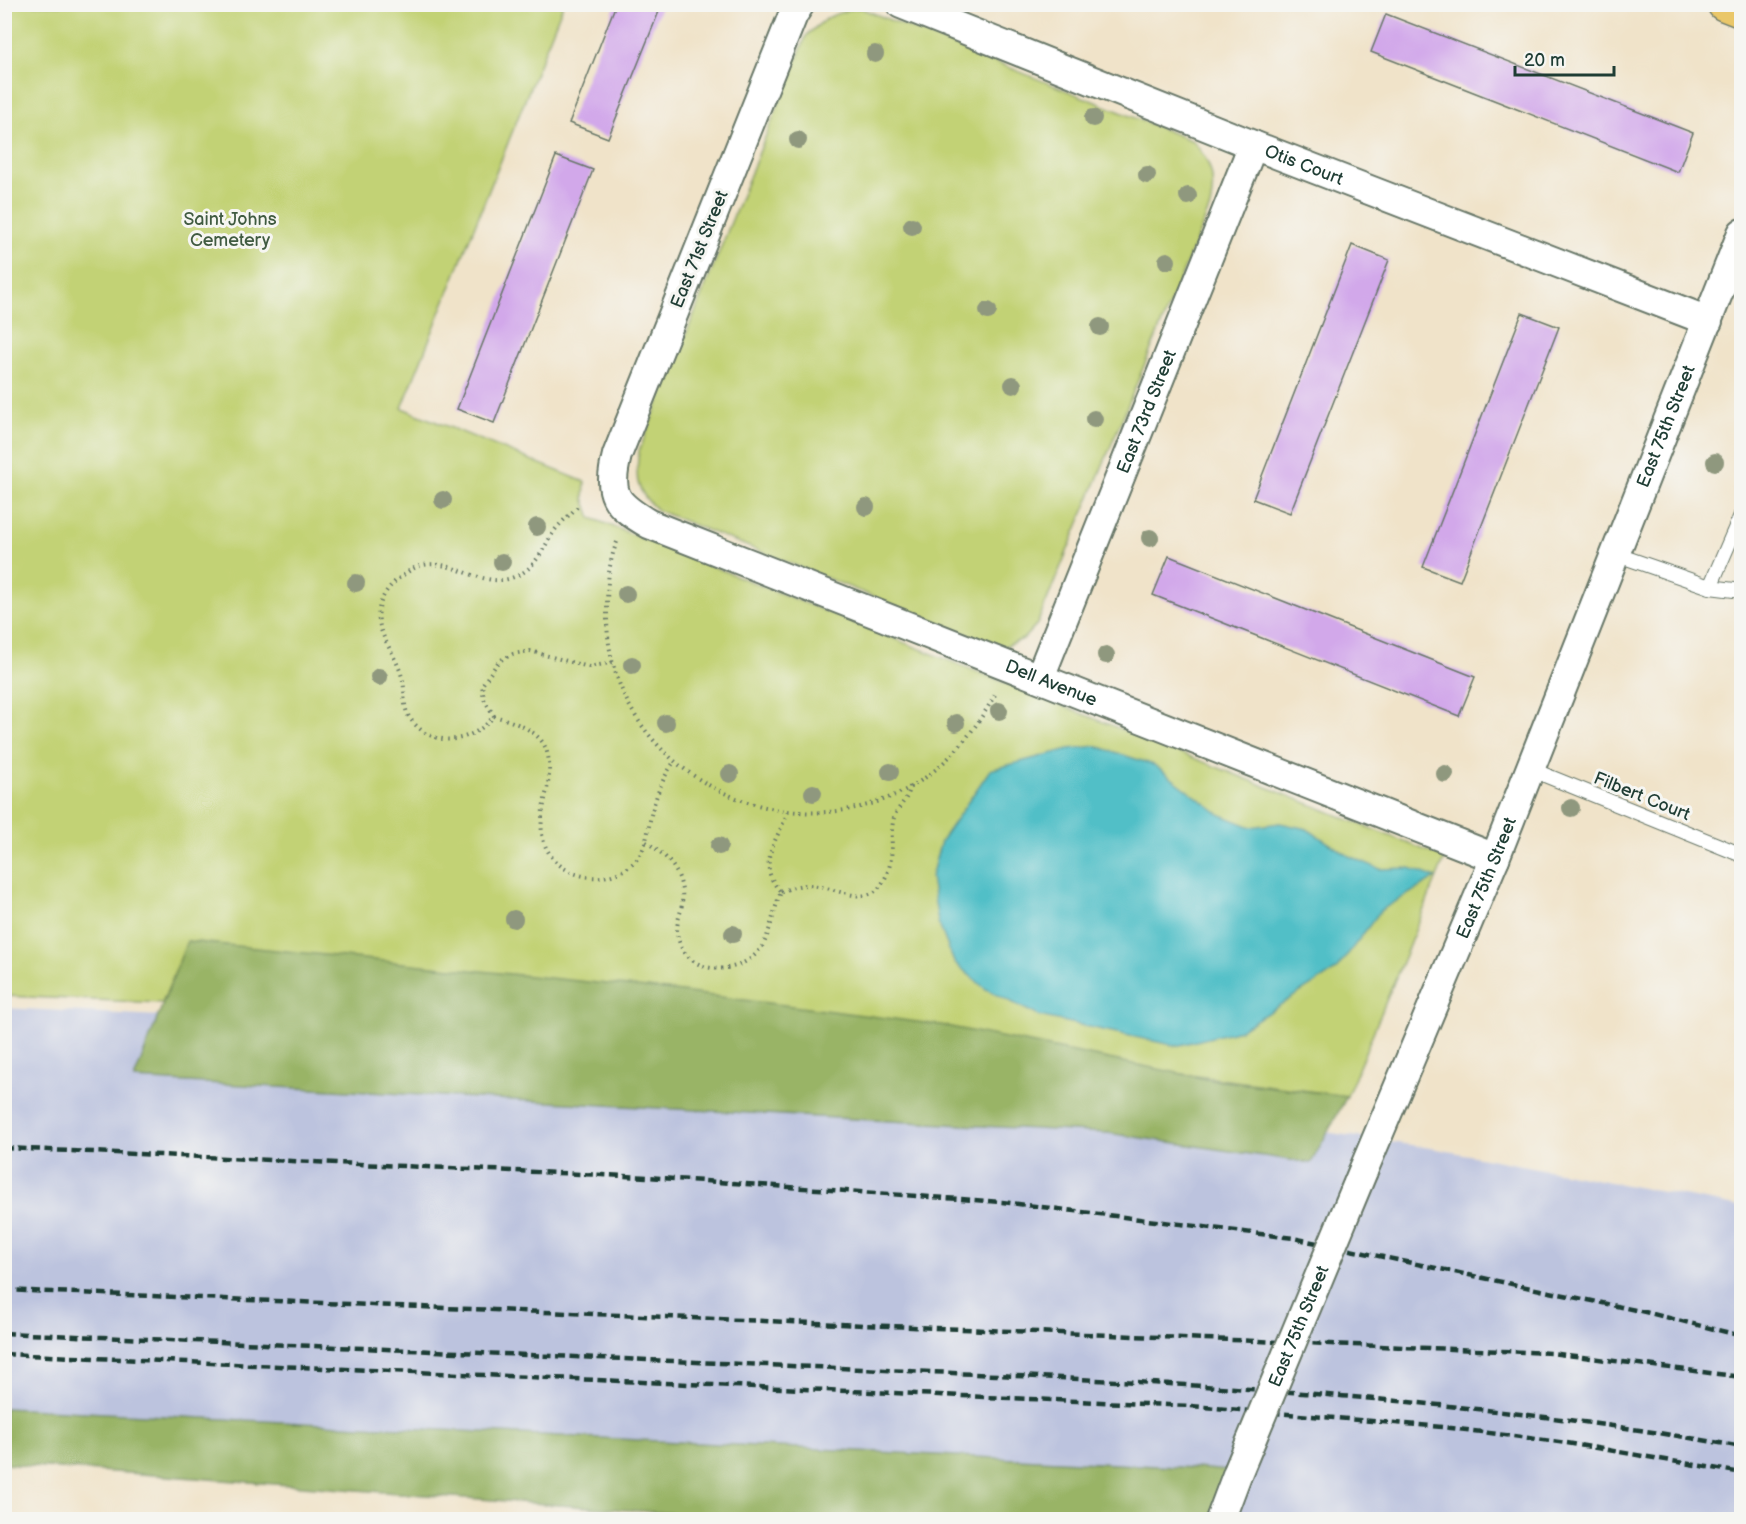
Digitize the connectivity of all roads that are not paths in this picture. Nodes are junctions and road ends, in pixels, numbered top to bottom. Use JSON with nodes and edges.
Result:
{"nodes":[{"id":1,"x":800,"y":4,"type":"edge"},
{"id":2,"x":901,"y":4,"type":"edge"},
{"id":3,"x":1724,"y":4,"type":"edge"},
{"id":4,"x":1742,"y":11,"type":"edge"},
{"id":5,"x":1253,"y":145,"type":"junction"},
{"id":6,"x":1742,"y":233,"type":"edge"},
{"id":7,"x":1708,"y":321,"type":"junction"},
{"id":8,"x":615,"y":498,"type":"joint"},
{"id":9,"x":1742,"y":513,"type":"edge"},
{"id":10,"x":1615,"y":554,"type":"junction"},
{"id":11,"x":1710,"y":587,"type":"junction"},
{"id":12,"x":1742,"y":591,"type":"edge"},
{"id":13,"x":1040,"y":677,"type":"junction"},
{"id":14,"x":1530,"y":769,"type":"junction"},
{"id":15,"x":1742,"y":855,"type":"edge"},
{"id":16,"x":1495,"y":858,"type":"junction"},
{"id":17,"x":1220,"y":1520,"type":"edge"}],
"edges":[{"from":1,"to":8,"type":"street","name":"East 71st Street"},
{"from":2,"to":5,"type":"street","name":"Otis Court"},
{"from":3,"to":4,"type":"main road"},
{"from":5,"to":7,"type":"street","name":"Otis Court"},
{"from":5,"to":13,"type":"street","name":"East 73rd Street"},
{"from":6,"to":7,"type":"street","name":"East 75th Street"},
{"from":7,"to":10,"type":"street","name":"East 75th Street"},
{"from":8,"to":13,"type":"street","name":"Dell Avenue"},
{"from":9,"to":11,"type":"lane"},
{"from":10,"to":11,"type":"lane"},
{"from":10,"to":14,"type":"street","name":"East 75th Street"},
{"from":11,"to":12,"type":"lane"},
{"from":13,"to":16,"type":"street","name":"Dell Avenue"},
{"from":14,"to":15,"type":"lane","name":"Filbert Court"},
{"from":14,"to":16,"type":"street","name":"East 75th Street"},
{"from":16,"to":17,"type":"street","name":"East 75th Street","bridge":true}]}
